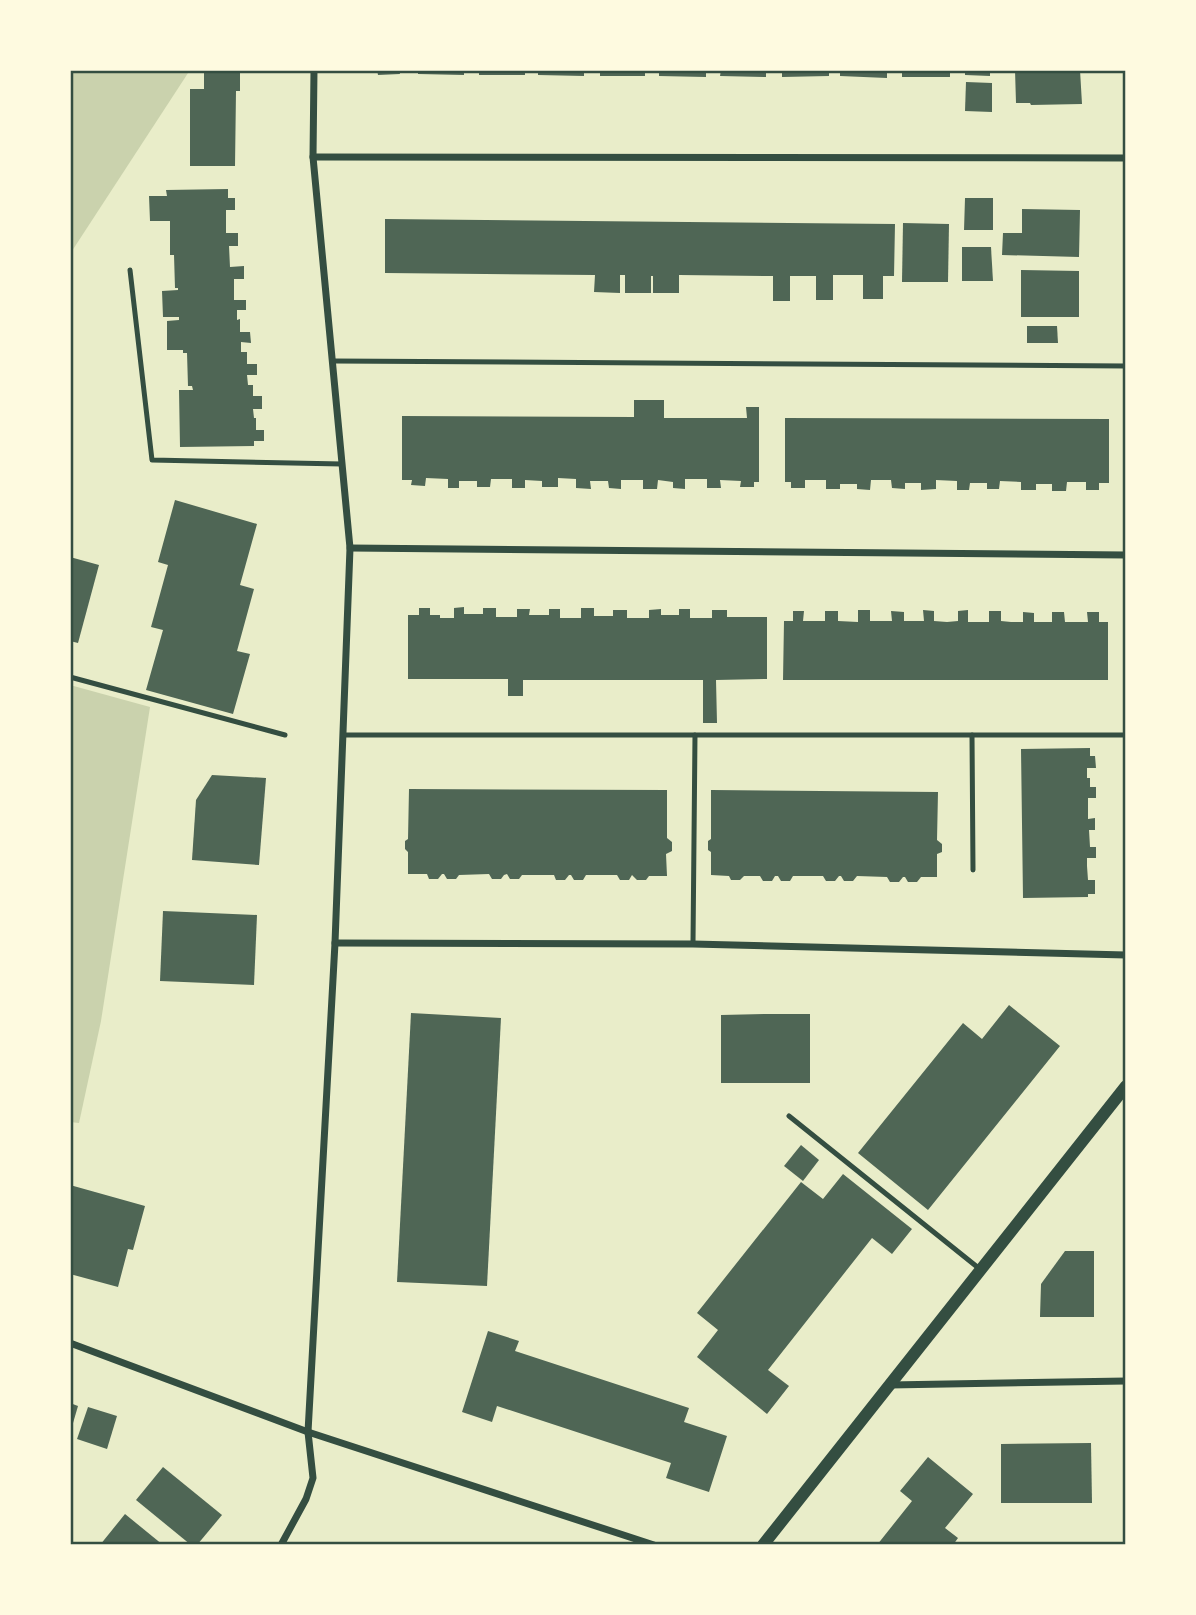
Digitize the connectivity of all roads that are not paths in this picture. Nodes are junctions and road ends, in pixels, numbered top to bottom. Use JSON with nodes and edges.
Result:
{"nodes":[{"id":1,"x":314,"y":70,"type":"edge"},
{"id":2,"x":313,"y":157,"type":"junction"},
{"id":3,"x":1126,"y":158,"type":"edge"},
{"id":4,"x":130,"y":270,"type":"dead end"},
{"id":5,"x":332,"y":361,"type":"junction"},
{"id":6,"x":1126,"y":366,"type":"edge"},
{"id":7,"x":342,"y":464,"type":"junction"},
{"id":8,"x":350,"y":548,"type":"junction"},
{"id":9,"x":1126,"y":555,"type":"edge"},
{"id":10,"x":70,"y":677,"type":"edge"},
{"id":11,"x":972,"y":734,"type":"junction"},
{"id":12,"x":285,"y":735,"type":"dead end"},
{"id":13,"x":343,"y":735,"type":"junction"},
{"id":14,"x":695,"y":735,"type":"junction"},
{"id":15,"x":1126,"y":735,"type":"edge"},
{"id":16,"x":973,"y":870,"type":"dead end"},
{"id":17,"x":335,"y":943,"type":"junction"},
{"id":18,"x":693,"y":944,"type":"junction"},
{"id":19,"x":1126,"y":955,"type":"edge"},
{"id":20,"x":1126,"y":1086,"type":"edge"},
{"id":21,"x":789,"y":1116,"type":"dead end"},
{"id":22,"x":981,"y":1270,"type":"junction"},
{"id":23,"x":70,"y":1343,"type":"edge"},
{"id":24,"x":1126,"y":1381,"type":"edge"},
{"id":25,"x":890,"y":1385,"type":"junction"},
{"id":26,"x":308,"y":1432,"type":"junction"},
{"id":27,"x":281,"y":1545,"type":"edge"},
{"id":28,"x":654,"y":1545,"type":"edge"},
{"id":29,"x":763,"y":1545,"type":"edge"}],
"edges":[{"from":1,"to":2,"type":"street"},
{"from":2,"to":3,"type":"street"},
{"from":2,"to":5,"type":"street"},
{"from":4,"to":7,"type":"lane"},
{"from":5,"to":6,"type":"lane"},
{"from":5,"to":7,"type":"street"},
{"from":7,"to":8,"type":"street"},
{"from":8,"to":9,"type":"street"},
{"from":8,"to":13,"type":"street"},
{"from":10,"to":12,"type":"lane"},
{"from":11,"to":14,"type":"lane"},
{"from":11,"to":15,"type":"lane"},
{"from":11,"to":16,"type":"lane"},
{"from":13,"to":14,"type":"lane"},
{"from":13,"to":17,"type":"street"},
{"from":14,"to":18,"type":"lane"},
{"from":17,"to":18,"type":"street"},
{"from":17,"to":26,"type":"street"},
{"from":18,"to":19,"type":"street"},
{"from":20,"to":22,"type":"street"},
{"from":21,"to":22,"type":"lane"},
{"from":22,"to":25,"type":"street"},
{"from":23,"to":26,"type":"street"},
{"from":24,"to":25,"type":"street"},
{"from":25,"to":29,"type":"street"},
{"from":26,"to":27,"type":"street"},
{"from":26,"to":28,"type":"street"}]}
